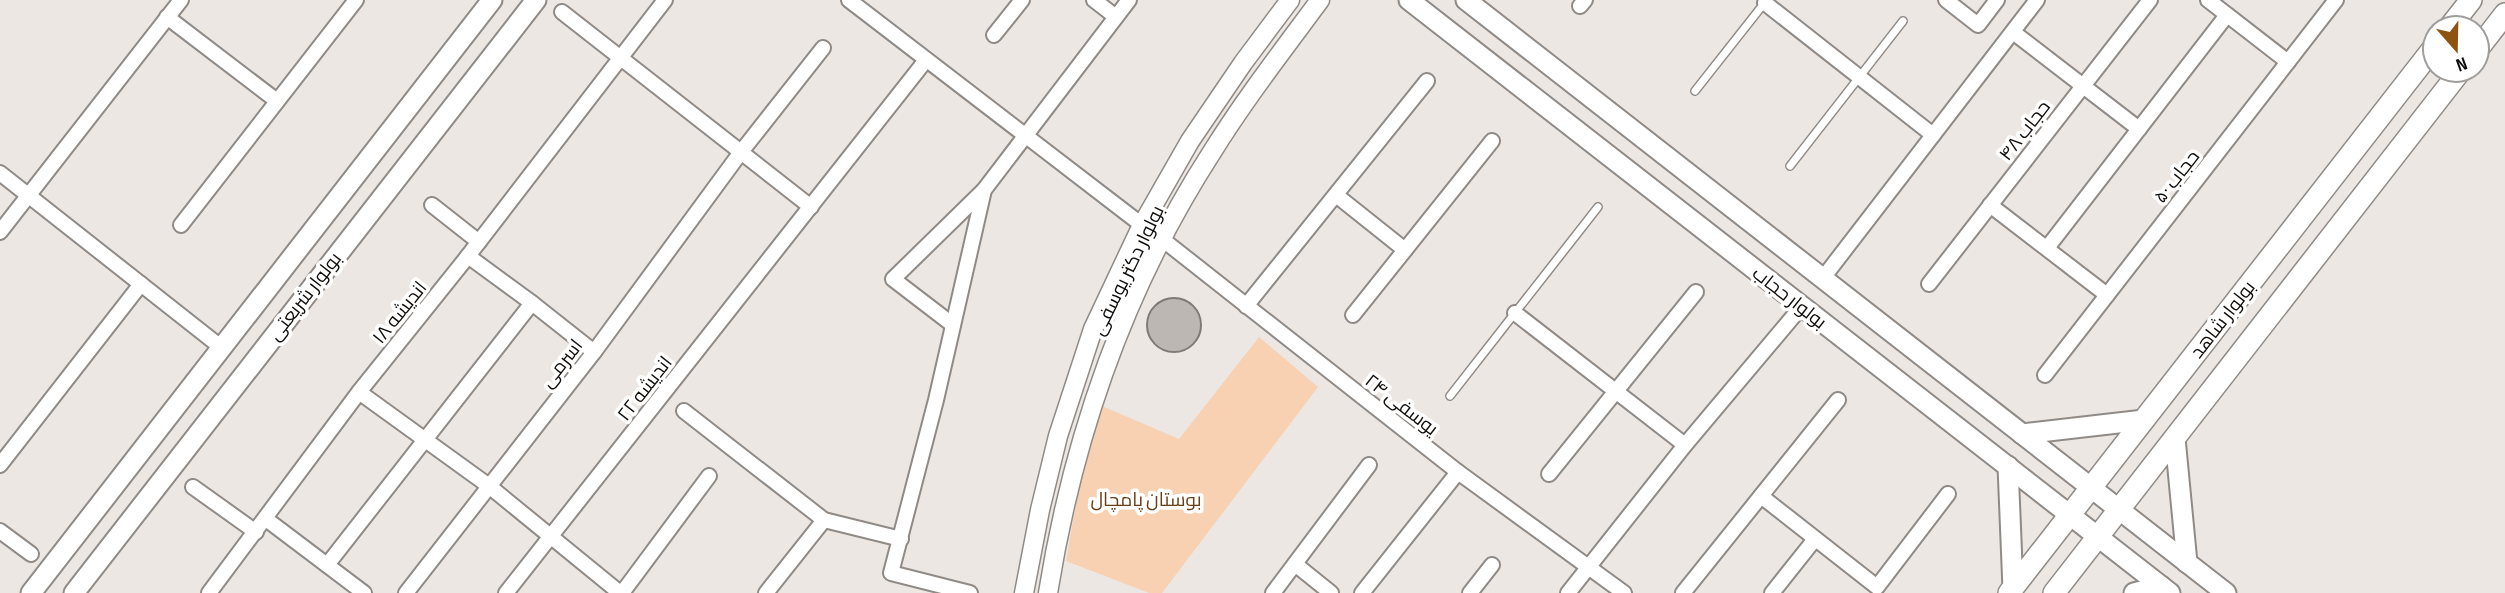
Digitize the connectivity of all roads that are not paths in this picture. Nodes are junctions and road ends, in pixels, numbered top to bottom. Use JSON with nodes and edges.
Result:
{"nodes":[{"id":1,"x":181,"y":0,"type":"edge"},
{"id":2,"x":356,"y":0,"type":"edge"},
{"id":3,"x":492,"y":0,"type":"edge"},
{"id":4,"x":536,"y":0,"type":"edge"},
{"id":5,"x":665,"y":0,"type":"edge"},
{"id":6,"x":849,"y":0,"type":"edge"},
{"id":7,"x":1022,"y":0,"type":"edge"},
{"id":8,"x":1094,"y":0,"type":"edge"},
{"id":9,"x":1129,"y":0,"type":"edge"},
{"id":10,"x":1290,"y":0,"type":"edge"},
{"id":11,"x":1320,"y":0,"type":"edge"},
{"id":12,"x":1409,"y":0,"type":"edge"},
{"id":13,"x":1466,"y":0,"type":"edge"},
{"id":14,"x":1946,"y":0,"type":"edge"},
{"id":15,"x":1997,"y":0,"type":"edge"},
{"id":16,"x":2037,"y":0,"type":"edge"},
{"id":17,"x":2150,"y":0,"type":"edge"},
{"id":18,"x":2208,"y":0,"type":"edge"},
{"id":19,"x":2336,"y":0,"type":"edge"},
{"id":20,"x":2471,"y":0,"type":"edge"},
{"id":21,"x":1766,"y":2,"type":"edge"},
{"id":22,"x":562,"y":12,"type":"dead end"},
{"id":23,"x":2460,"y":14,"type":"edge"},
{"id":24,"x":2227,"y":15,"type":"junction"},
{"id":25,"x":2505,"y":15,"type":"edge"},
{"id":26,"x":167,"y":17,"type":"junction"},
{"id":27,"x":1116,"y":17,"type":"junction"},
{"id":28,"x":1903,"y":22,"type":"dead end"},
{"id":29,"x":2013,"y":32,"type":"junction"},
{"id":30,"x":2491,"y":32,"type":"edge"},
{"id":31,"x":994,"y":35,"type":"dead end"},
{"id":32,"x":823,"y":48,"type":"dead end"},
{"id":33,"x":621,"y":57,"type":"junction"},
{"id":34,"x":926,"y":60,"type":"junction"},
{"id":35,"x":2288,"y":62,"type":"junction"},
{"id":36,"x":2421,"y":64,"type":"edge"},
{"id":37,"x":1859,"y":78,"type":"junction"},
{"id":38,"x":1427,"y":81,"type":"dead end"},
{"id":39,"x":2450,"y":84,"type":"edge"},
{"id":40,"x":2083,"y":86,"type":"junction"},
{"id":41,"x":1695,"y":91,"type":"dead end"},
{"id":42,"x":277,"y":101,"type":"junction"},
{"id":43,"x":2139,"y":129,"type":"junction"},
{"id":44,"x":1933,"y":135,"type":"junction"},
{"id":45,"x":1025,"y":136,"type":"junction"},
{"id":46,"x":1492,"y":141,"type":"dead end"},
{"id":47,"x":741,"y":152,"type":"junction"},
{"id":48,"x":1790,"y":166,"type":"dead end"},
{"id":49,"x":0,"y":173,"type":"edge"},
{"id":50,"x":984,"y":190,"type":"junction"},
{"id":51,"x":28,"y":195,"type":"junction"},
{"id":52,"x":1336,"y":195,"type":"junction"},
{"id":53,"x":432,"y":205,"type":"dead end"},
{"id":54,"x":1990,"y":205,"type":"junction"},
{"id":55,"x":811,"y":207,"type":"junction"},
{"id":56,"x":1598,"y":207,"type":"dead end"},
{"id":57,"x":181,"y":225,"type":"dead end"},
{"id":58,"x":1142,"y":225,"type":"junction"},
{"id":59,"x":0,"y":232,"type":"edge"},
{"id":60,"x":1162,"y":239,"type":"junction"},
{"id":61,"x":479,"y":242,"type":"junction"},
{"id":62,"x":2047,"y":248,"type":"junction"},
{"id":63,"x":1405,"y":250,"type":"junction"},
{"id":64,"x":468,"y":256,"type":"junction"},
{"id":65,"x":1823,"y":278,"type":"junction"},
{"id":66,"x":141,"y":284,"type":"junction"},
{"id":67,"x":1929,"y":284,"type":"dead end"},
{"id":68,"x":1696,"y":292,"type":"dead end"},
{"id":69,"x":2107,"y":295,"type":"junction"},
{"id":70,"x":532,"y":303,"type":"junction"},
{"id":71,"x":1246,"y":306,"type":"junction"},
{"id":72,"x":1802,"y":306,"type":"junction"},
{"id":73,"x":1515,"y":313,"type":"junction"},
{"id":74,"x":1353,"y":315,"type":"dead end"},
{"id":75,"x":953,"y":325,"type":"junction"},
{"id":76,"x":222,"y":348,"type":"junction"},
{"id":77,"x":594,"y":352,"type":"junction"},
{"id":78,"x":2045,"y":375,"type":"dead end"},
{"id":79,"x":1616,"y":391,"type":"junction"},
{"id":80,"x":359,"y":392,"type":"junction"},
{"id":81,"x":1450,"y":396,"type":"dead end"},
{"id":82,"x":1838,"y":400,"type":"dead end"},
{"id":83,"x":684,"y":411,"type":"dead end"},
{"id":84,"x":2144,"y":420,"type":"junction"},
{"id":85,"x":2022,"y":434,"type":"junction"},
{"id":86,"x":2175,"y":438,"type":"junction"},
{"id":87,"x":425,"y":440,"type":"junction"},
{"id":88,"x":1685,"y":445,"type":"junction"},
{"id":89,"x":0,"y":465,"type":"edge"},
{"id":90,"x":1369,"y":465,"type":"dead end"},
{"id":91,"x":2008,"y":466,"type":"junction"},
{"id":92,"x":1458,"y":472,"type":"junction"},
{"id":93,"x":1549,"y":474,"type":"dead end"},
{"id":94,"x":709,"y":476,"type":"dead end"},
{"id":95,"x":489,"y":486,"type":"junction"},
{"id":96,"x":193,"y":487,"type":"dead end"},
{"id":97,"x":2091,"y":488,"type":"junction"},
{"id":98,"x":1948,"y":494,"type":"dead end"},
{"id":99,"x":1761,"y":496,"type":"junction"},
{"id":100,"x":2119,"y":510,"type":"junction"},
{"id":101,"x":2070,"y":515,"type":"junction"},
{"id":102,"x":266,"y":519,"type":"junction"},
{"id":103,"x":824,"y":520,"type":"junction"},
{"id":104,"x":0,"y":531,"type":"edge"},
{"id":105,"x":256,"y":532,"type":"junction"},
{"id":106,"x":551,"y":537,"type":"junction"},
{"id":107,"x":2098,"y":537,"type":"junction"},
{"id":108,"x":901,"y":539,"type":"junction"},
{"id":109,"x":1815,"y":539,"type":"junction"},
{"id":110,"x":31,"y":554,"type":"dead end"},
{"id":111,"x":2187,"y":563,"type":"junction"},
{"id":112,"x":1295,"y":564,"type":"junction"},
{"id":113,"x":327,"y":565,"type":"junction"},
{"id":114,"x":1492,"y":565,"type":"dead end"},
{"id":115,"x":1589,"y":566,"type":"junction"},
{"id":116,"x":2166,"y":589,"type":"edge"},
{"id":117,"x":1875,"y":590,"type":"edge"},
{"id":118,"x":2011,"y":591,"type":"edge"},
{"id":119,"x":31,"y":593,"type":"edge"},
{"id":120,"x":74,"y":593,"type":"edge"},
{"id":121,"x":209,"y":593,"type":"edge"},
{"id":122,"x":364,"y":593,"type":"edge"},
{"id":123,"x":407,"y":593,"type":"edge"},
{"id":124,"x":506,"y":593,"type":"edge"},
{"id":125,"x":621,"y":593,"type":"edge"},
{"id":126,"x":766,"y":593,"type":"edge"},
{"id":127,"x":970,"y":593,"type":"edge"},
{"id":128,"x":1024,"y":593,"type":"edge"},
{"id":129,"x":1048,"y":593,"type":"edge"},
{"id":130,"x":1273,"y":593,"type":"edge"},
{"id":131,"x":1331,"y":593,"type":"edge"},
{"id":132,"x":1362,"y":593,"type":"edge"},
{"id":133,"x":1470,"y":593,"type":"edge"},
{"id":134,"x":1569,"y":593,"type":"edge"},
{"id":135,"x":1624,"y":593,"type":"edge"},
{"id":136,"x":1683,"y":593,"type":"edge"},
{"id":137,"x":1772,"y":593,"type":"edge"},
{"id":138,"x":2054,"y":593,"type":"edge"},
{"id":139,"x":2134,"y":593,"type":"edge"},
{"id":140,"x":2226,"y":593,"type":"edge"}],
"edges":[{"from":1,"to":26,"type":"street"},
{"from":2,"to":42,"type":"street"},
{"from":3,"to":76,"type":"main road","name":"بولوار شریعتی"},
{"from":4,"to":120,"type":"main road","name":"بولوار شریعتی"},
{"from":5,"to":33,"type":"street","name":"اندیشه ۱۸"},
{"from":6,"to":34,"type":"street"},
{"from":7,"to":31,"type":"street"},
{"from":8,"to":27,"type":"street"},
{"from":9,"to":27,"type":"street"},
{"from":10,"to":58,"type":"street","name":"بولوار دکتر یوسفی"},
{"from":11,"to":60,"type":"street","name":"بولوار دکتر یوسفی"},
{"from":12,"to":72,"type":"main road","name":"بولوار حجاب"},
{"from":13,"to":65,"type":"main road","name":"بولوار حجاب"},
{"from":14,"to":15,"type":"street"},
{"from":16,"to":29,"type":"street"},
{"from":17,"to":40,"type":"street","name":"حجاب ۴۸"},
{"from":18,"to":24,"type":"street"},
{"from":19,"to":35,"type":"street","name":"حجاب ۵۰"},
{"from":20,"to":23,"type":"main road"},
{"from":21,"to":37,"type":"street"},
{"from":21,"to":41,"type":"lane"},
{"from":22,"to":33,"type":"street"},
{"from":24,"to":35,"type":"street"},
{"from":24,"to":43,"type":"street"},
{"from":25,"to":30,"type":"main road"},
{"from":26,"to":42,"type":"street"},
{"from":26,"to":51,"type":"street"},
{"from":27,"to":45,"type":"street"},
{"from":28,"to":37,"type":"lane"},
{"from":29,"to":40,"type":"street"},
{"from":29,"to":44,"type":"street"},
{"from":32,"to":47,"type":"street","name":"اسرمی"},
{"from":33,"to":47,"type":"street"},
{"from":33,"to":61,"type":"street","name":"اندیشه ۱۸"},
{"from":34,"to":45,"type":"street"},
{"from":34,"to":55,"type":"street","name":"اندیشه ۲۲"},
{"from":35,"to":69,"type":"street","name":"حجاب ۵۰"},
{"from":36,"to":84,"type":"main road","name":"بولوار شاهد"},
{"from":37,"to":44,"type":"street"},
{"from":37,"to":48,"type":"lane"},
{"from":38,"to":52,"type":"street"},
{"from":39,"to":86,"type":"main road","name":"بولوار شاهد"},
{"from":40,"to":43,"type":"street"},
{"from":40,"to":54,"type":"street","name":"حجاب ۴۸"},
{"from":42,"to":57,"type":"street"},
{"from":43,"to":62,"type":"street"},
{"from":44,"to":65,"type":"street"},
{"from":45,"to":50,"type":"street"},
{"from":45,"to":58,"type":"street"},
{"from":46,"to":63,"type":"street"},
{"from":47,"to":55,"type":"street"},
{"from":47,"to":77,"type":"street","name":"اسرمی"},
{"from":49,"to":51,"type":"street"},
{"from":50,"to":75,"type":"street"},
{"from":50,"to":75,"type":"street"},
{"from":51,"to":59,"type":"street"},
{"from":51,"to":66,"type":"street"},
{"from":52,"to":63,"type":"street"},
{"from":52,"to":71,"type":"street"},
{"from":53,"to":61,"type":"street"},
{"from":54,"to":62,"type":"street"},
{"from":54,"to":67,"type":"street","name":"حجاب ۴۸"},
{"from":55,"to":106,"type":"street","name":"اندیشه ۲۲"},
{"from":56,"to":73,"type":"lane"},
{"from":58,"to":60,"type":"street"},
{"from":58,"to":128,"type":"street","name":"بولوار دکتر یوسفی"},
{"from":60,"to":71,"type":"street","name":"یوسفی ۲۴"},
{"from":60,"to":129,"type":"street","name":"بولوار دکتر یوسفی"},
{"from":61,"to":64,"type":"street","name":"اندیشه ۱۸"},
{"from":62,"to":69,"type":"street"},
{"from":63,"to":74,"type":"street"},
{"from":64,"to":70,"type":"street"},
{"from":64,"to":80,"type":"street","name":"اندیشه ۱۸"},
{"from":65,"to":85,"type":"main road","name":"بولوار حجاب"},
{"from":66,"to":76,"type":"street"},
{"from":66,"to":89,"type":"street"},
{"from":68,"to":79,"type":"street"},
{"from":69,"to":78,"type":"street","name":"حجاب ۵۰"},
{"from":70,"to":77,"type":"street"},
{"from":70,"to":87,"type":"street"},
{"from":71,"to":92,"type":"street","name":"یوسفی ۲۴"},
{"from":72,"to":88,"type":"street"},
{"from":72,"to":91,"type":"main road","name":"بولوار حجاب"},
{"from":73,"to":79,"type":"street"},
{"from":73,"to":81,"type":"lane"},
{"from":75,"to":108,"type":"street"},
{"from":76,"to":119,"type":"main road","name":"بولوار شریعتی"},
{"from":77,"to":95,"type":"street","name":"اسرمی"},
{"from":79,"to":88,"type":"street"},
{"from":79,"to":93,"type":"street"},
{"from":80,"to":87,"type":"street"},
{"from":80,"to":102,"type":"street","name":"اندیشه ۱۸"},
{"from":82,"to":99,"type":"street"},
{"from":83,"to":103,"type":"street"},
{"from":84,"to":85,"type":"main road"},
{"from":84,"to":97,"type":"main road","name":"بولوار شاهد"},
{"from":85,"to":97,"type":"main road","name":"بولوار حجاب"},
{"from":86,"to":100,"type":"main road","name":"بولوار شاهد"},
{"from":86,"to":111,"type":"main road"},
{"from":87,"to":95,"type":"street"},
{"from":87,"to":113,"type":"street"},
{"from":88,"to":115,"type":"street"},
{"from":90,"to":112,"type":"street"},
{"from":91,"to":101,"type":"main road","name":"بولوار حجاب"},
{"from":91,"to":118,"type":"main road"},
{"from":92,"to":115,"type":"street","name":"یوسفی ۲۴"},
{"from":92,"to":132,"type":"street"},
{"from":94,"to":125,"type":"street"},
{"from":95,"to":106,"type":"street"},
{"from":95,"to":123,"type":"street","name":"اسرمی"},
{"from":96,"to":105,"type":"street"},
{"from":97,"to":100,"type":"main road","name":"بولوار حجاب"},
{"from":97,"to":101,"type":"main road","name":"بولوار شاهد"},
{"from":98,"to":117,"type":"street"},
{"from":99,"to":109,"type":"street"},
{"from":99,"to":136,"type":"street"},
{"from":100,"to":107,"type":"main road","name":"بولوار شاهد"},
{"from":100,"to":111,"type":"main road","name":"بولوار حجاب"},
{"from":101,"to":107,"type":"main road","name":"بولوار حجاب"},
{"from":101,"to":118,"type":"main road","name":"بولوار شاهد"},
{"from":102,"to":105,"type":"street","name":"اندیشه ۱۸"},
{"from":102,"to":113,"type":"street"},
{"from":103,"to":108,"type":"street"},
{"from":103,"to":126,"type":"street"},
{"from":104,"to":110,"type":"street"},
{"from":105,"to":121,"type":"street","name":"اندیشه ۱۸"},
{"from":106,"to":124,"type":"street","name":"اندیشه ۲۲"},
{"from":106,"to":125,"type":"street"},
{"from":107,"to":116,"type":"main road","name":"بولوار حجاب"},
{"from":107,"to":138,"type":"main road","name":"بولوار شاهد"},
{"from":108,"to":127,"type":"street"},
{"from":109,"to":117,"type":"street"},
{"from":109,"to":137,"type":"street"},
{"from":111,"to":140,"type":"main road","name":"بولوار حجاب"},
{"from":112,"to":130,"type":"street"},
{"from":112,"to":131,"type":"street"},
{"from":113,"to":122,"type":"street"},
{"from":114,"to":133,"type":"street"},
{"from":115,"to":134,"type":"street"},
{"from":115,"to":135,"type":"street","name":"یوسفی ۲۴"},
{"from":116,"to":139,"type":"main road"}]}
